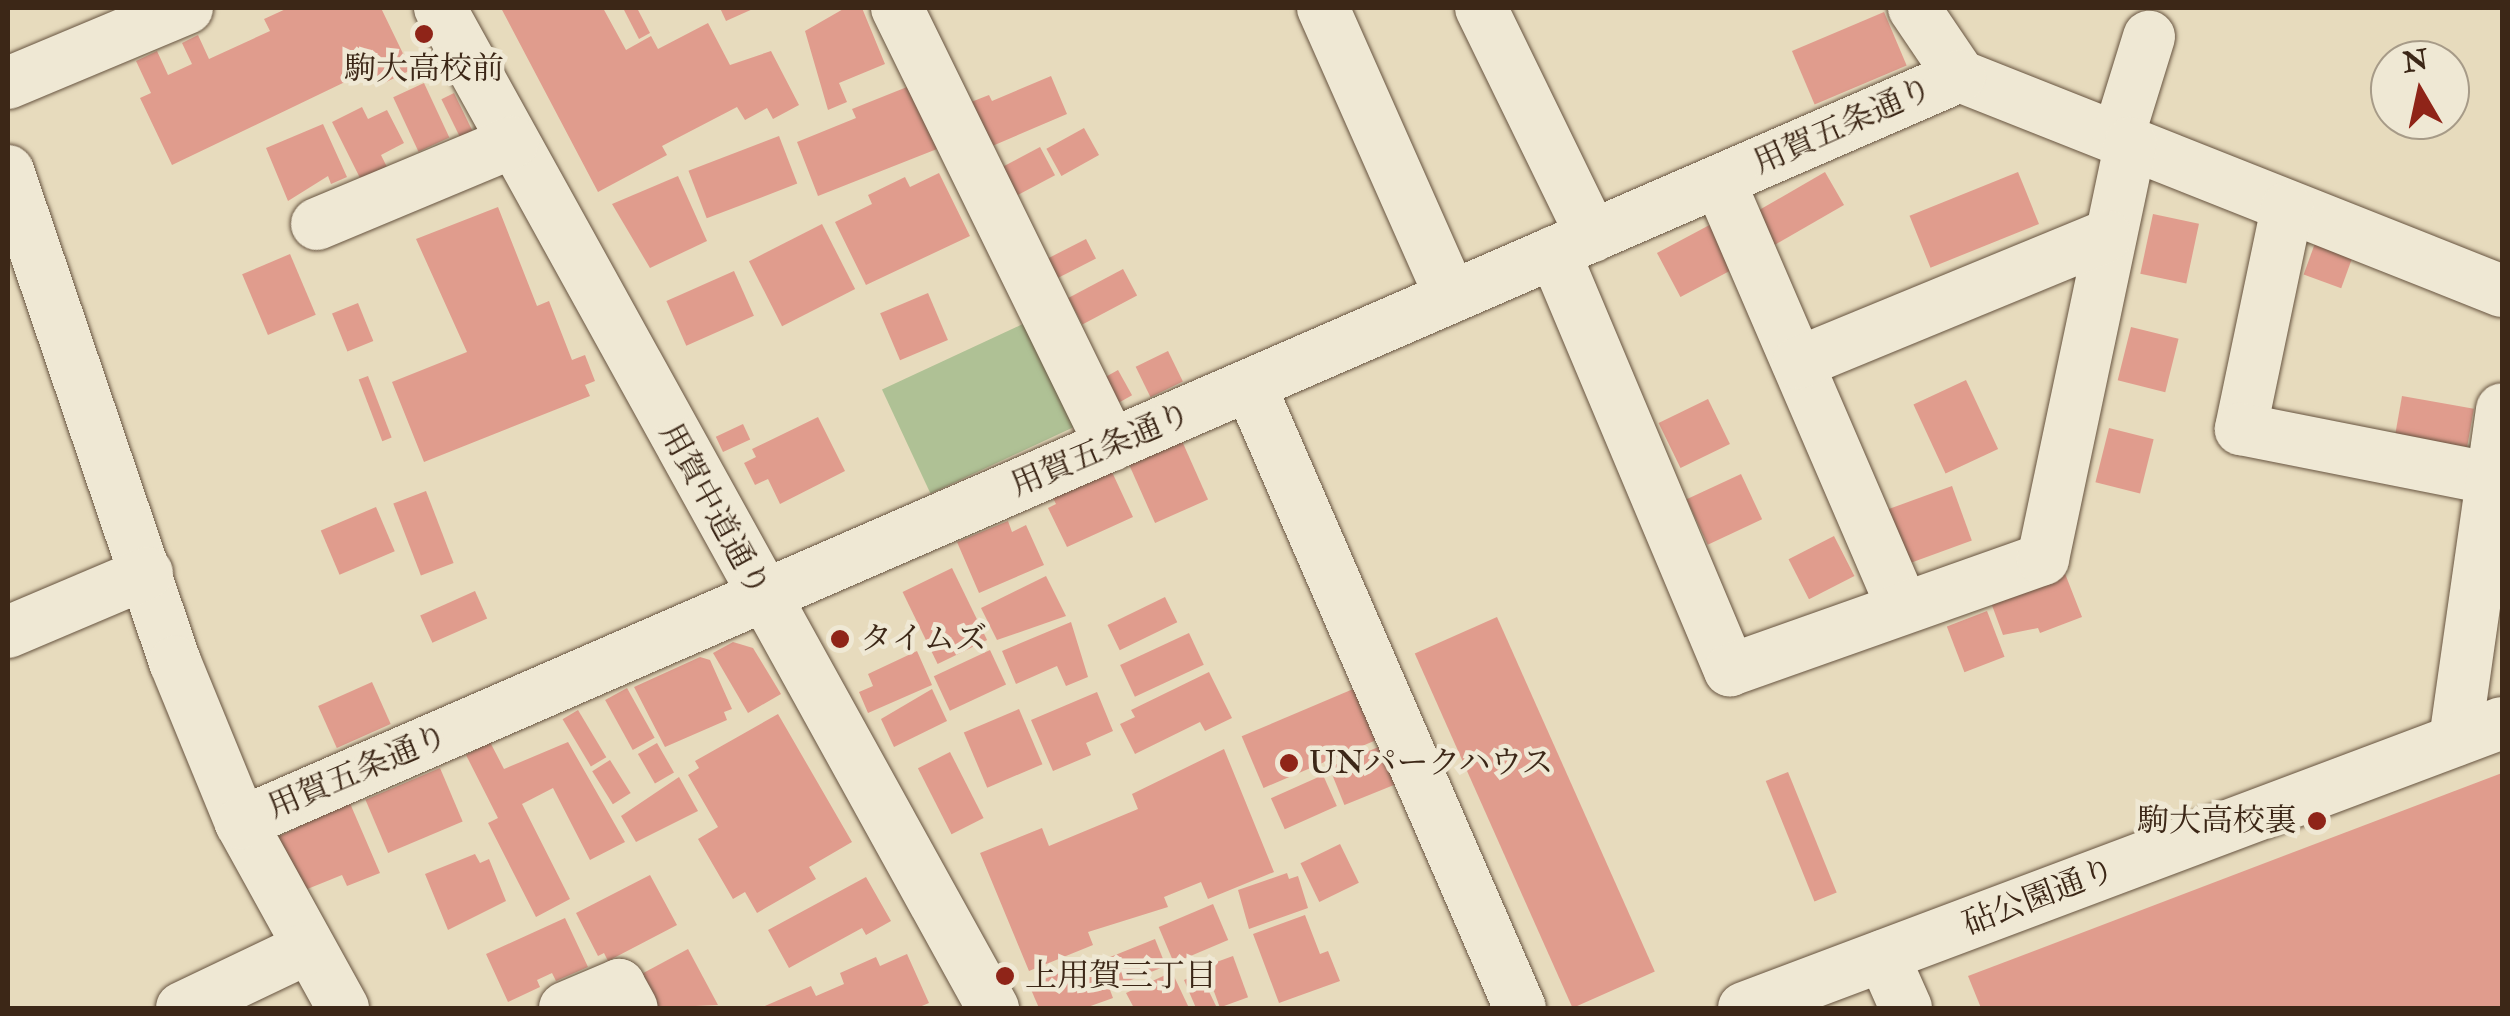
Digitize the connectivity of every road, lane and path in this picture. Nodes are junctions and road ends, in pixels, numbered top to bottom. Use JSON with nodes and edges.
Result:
{"nodes":[{"id":1,"x":187,"y":8,"type":"edge"},
{"id":2,"x":440,"y":8,"type":"edge"},
{"id":3,"x":897,"y":8,"type":"edge"},
{"id":4,"x":1322,"y":8,"type":"edge"},
{"id":5,"x":1480,"y":8,"type":"edge"},
{"id":6,"x":1914,"y":8,"type":"edge"},
{"id":7,"x":2149,"y":37,"type":"dead end"},
{"id":8,"x":1960,"y":76,"type":"junction"},
{"id":9,"x":8,"y":83,"type":"edge"},
{"id":10,"x":2124,"y":140,"type":"junction"},
{"id":11,"x":514,"y":142,"type":"junction"},
{"id":12,"x":8,"y":172,"type":"edge"},
{"id":13,"x":1719,"y":180,"type":"junction"},
{"id":14,"x":2288,"y":208,"type":"junction"},
{"id":15,"x":317,"y":224,"type":"dead end"},
{"id":16,"x":2106,"y":236,"type":"junction"},
{"id":17,"x":1573,"y":244,"type":"junction"},
{"id":18,"x":2502,"y":291,"type":"edge"},
{"id":19,"x":1451,"y":297,"type":"junction"},
{"id":20,"x":1798,"y":363,"type":"junction"},
{"id":21,"x":1250,"y":386,"type":"junction"},
{"id":22,"x":2502,"y":409,"type":"edge"},
{"id":23,"x":1111,"y":444,"type":"junction"},
{"id":24,"x":2493,"y":479,"type":"junction"},
{"id":25,"x":147,"y":573,"type":"junction"},
{"id":26,"x":761,"y":596,"type":"junction"},
{"id":27,"x":1902,"y":606,"type":"junction"},
{"id":28,"x":8,"y":632,"type":"edge"},
{"id":29,"x":2479,"y":731,"type":"edge"},
{"id":30,"x":241,"y":823,"type":"junction"},
{"id":31,"x":308,"y":948,"type":"junction"},
{"id":32,"x":1883,"y":956,"type":"junction"},
{"id":33,"x":182,"y":1008,"type":"edge"},
{"id":34,"x":343,"y":1008,"type":"edge"},
{"id":35,"x":565,"y":1008,"type":"edge"},
{"id":36,"x":632,"y":1008,"type":"edge"},
{"id":37,"x":994,"y":1008,"type":"edge"},
{"id":38,"x":1520,"y":1008,"type":"edge"},
{"id":39,"x":1744,"y":1008,"type":"edge"},
{"id":40,"x":1906,"y":1008,"type":"edge"}],
"edges":[{"from":1,"to":9,"type":"street"},
{"from":2,"to":11,"type":"street","name":"用賀中道通り"},
{"from":3,"to":23,"type":"street"},
{"from":4,"to":19,"type":"street"},
{"from":5,"to":17,"type":"street"},
{"from":6,"to":8,"type":"street"},
{"from":7,"to":10,"type":"street"},
{"from":8,"to":10,"type":"street"},
{"from":8,"to":13,"type":"street","name":"用賀五条通り"},
{"from":10,"to":14,"type":"street"},
{"from":10,"to":16,"type":"street"},
{"from":11,"to":15,"type":"street"},
{"from":11,"to":26,"type":"street","name":"用賀中道通り"},
{"from":12,"to":25,"type":"street"},
{"from":13,"to":17,"type":"street","name":"用賀五条通り"},
{"from":13,"to":20,"type":"street"},
{"from":14,"to":18,"type":"street"},
{"from":14,"to":24,"type":"street"},
{"from":16,"to":20,"type":"street"},
{"from":16,"to":27,"type":"street"},
{"from":17,"to":19,"type":"street","name":"用賀五条通り"},
{"from":17,"to":27,"type":"street"},
{"from":19,"to":21,"type":"street","name":"用賀五条通り"},
{"from":20,"to":27,"type":"street"},
{"from":21,"to":23,"type":"street","name":"用賀五条通り"},
{"from":21,"to":38,"type":"street"},
{"from":22,"to":24,"type":"street"},
{"from":23,"to":26,"type":"street","name":"用賀五条通り"},
{"from":24,"to":29,"type":"street"},
{"from":25,"to":28,"type":"street"},
{"from":25,"to":30,"type":"street"},
{"from":26,"to":30,"type":"street","name":"用賀五条通り"},
{"from":26,"to":37,"type":"street","name":"用賀中道通り"},
{"from":29,"to":32,"type":"street","name":"砧公園通り"},
{"from":30,"to":31,"type":"street"},
{"from":31,"to":33,"type":"street"},
{"from":31,"to":34,"type":"street"},
{"from":32,"to":39,"type":"street","name":"砧公園通り"},
{"from":32,"to":40,"type":"street"},
{"from":35,"to":36,"type":"street"}]}
